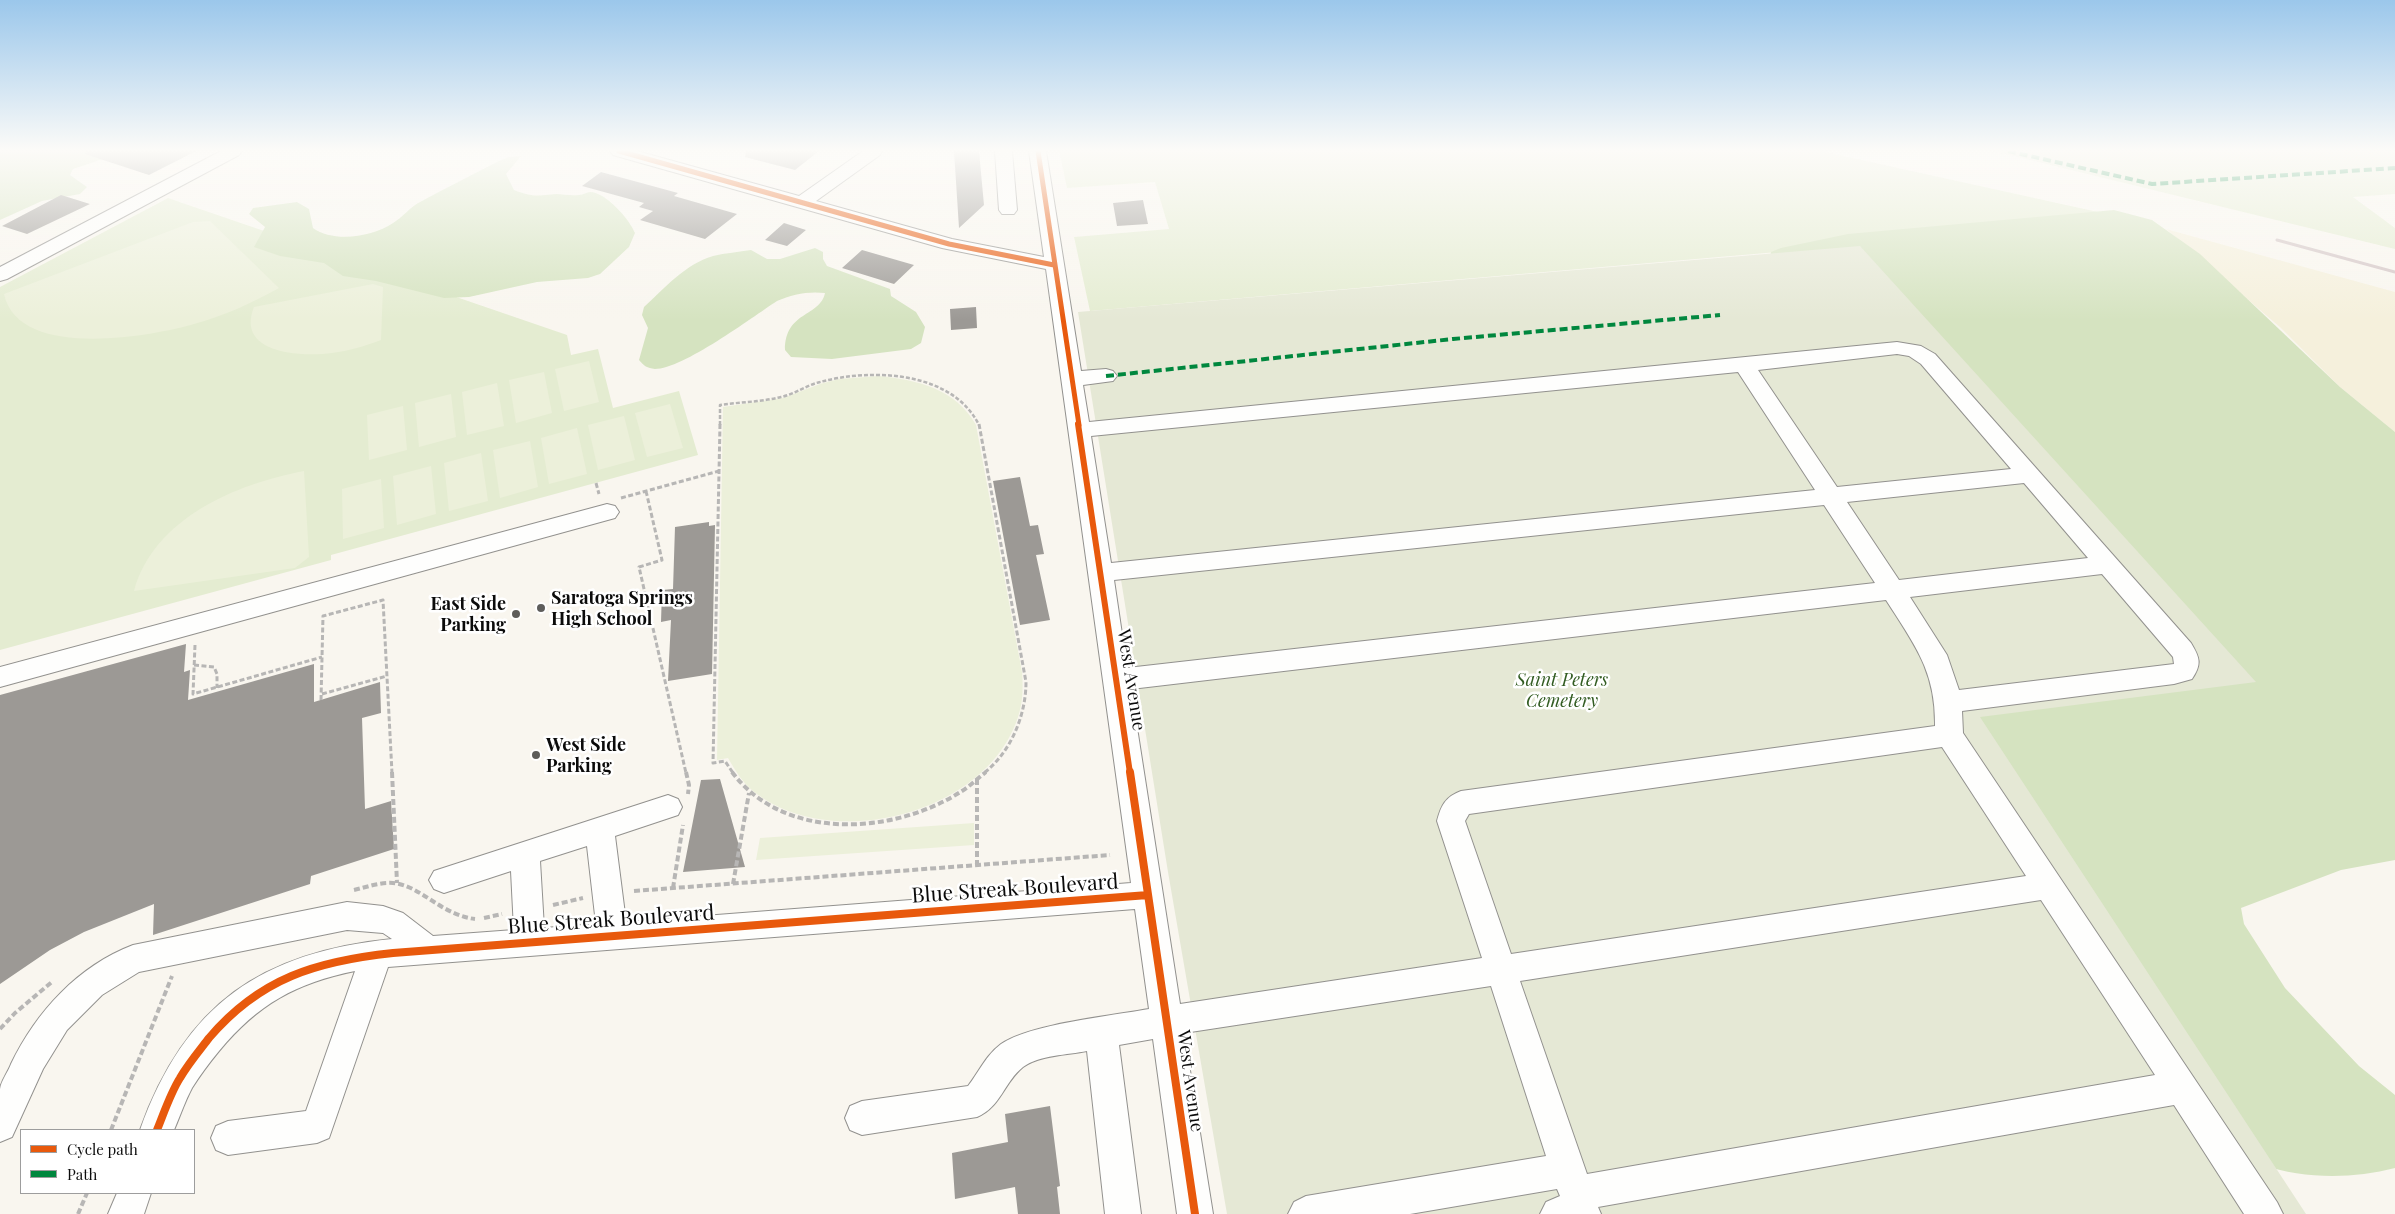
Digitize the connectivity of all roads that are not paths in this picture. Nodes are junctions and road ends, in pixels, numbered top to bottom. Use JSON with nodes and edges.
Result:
{"nodes":[{"id":1,"x":126,"y":208,"type":"edge"},
{"id":2,"x":823,"y":208,"type":"edge"},
{"id":3,"x":1046,"y":208,"type":"edge"},
{"id":4,"x":1054,"y":265,"type":"junction"},
{"id":5,"x":0,"y":275,"type":"edge"},
{"id":6,"x":1744,"y":365,"type":"junction"},
{"id":7,"x":1106,"y":376,"type":"dead end"},
{"id":8,"x":1070,"y":379,"type":"junction"},
{"id":9,"x":1078,"y":430,"type":"junction"},
{"id":10,"x":2029,"y":475,"type":"junction"},
{"id":11,"x":1831,"y":496,"type":"junction"},
{"id":12,"x":609,"y":502,"type":"road end"},
{"id":13,"x":2108,"y":565,"type":"junction"},
{"id":14,"x":1100,"y":574,"type":"junction"},
{"id":15,"x":1893,"y":590,"type":"junction"},
{"id":16,"x":0,"y":677,"type":"edge"},
{"id":17,"x":1116,"y":680,"type":"junction"},
{"id":18,"x":1948,"y":702,"type":"junction"},
{"id":19,"x":1949,"y":735,"type":"junction"},
{"id":20,"x":679,"y":811,"type":"road end"},
{"id":21,"x":600,"y":829,"type":"junction"},
{"id":22,"x":525,"y":853,"type":"junction"},
{"id":23,"x":444,"y":880,"type":"dead end"},
{"id":24,"x":2049,"y":886,"type":"junction"},
{"id":25,"x":1148,"y":895,"type":"junction"},
{"id":26,"x":613,"y":936,"type":"junction"},
{"id":27,"x":530,"y":942,"type":"junction"},
{"id":28,"x":427,"y":951,"type":"junction"},
{"id":29,"x":376,"y":953,"type":"junction"},
{"id":30,"x":1501,"y":970,"type":"junction"},
{"id":31,"x":1166,"y":1022,"type":"junction"},
{"id":32,"x":1101,"y":1033,"type":"junction"},
{"id":33,"x":2181,"y":1087,"type":"junction"},
{"id":34,"x":862,"y":1118,"type":"dead end"},
{"id":35,"x":0,"y":1125,"type":"edge"},
{"id":36,"x":157,"y":1129,"type":"edge"},
{"id":37,"x":228,"y":1138,"type":"dead end"},
{"id":38,"x":134,"y":1194,"type":"edge"},
{"id":39,"x":1573,"y":1200,"type":"edge"},
{"id":40,"x":126,"y":1214,"type":"edge"},
{"id":41,"x":1123,"y":1214,"type":"edge"},
{"id":42,"x":1195,"y":1214,"type":"edge"},
{"id":43,"x":1306,"y":1214,"type":"edge"},
{"id":44,"x":2265,"y":1214,"type":"edge"}],
"edges":[{"from":1,"to":5,"type":"street"},
{"from":2,"to":4,"type":"street"},
{"from":3,"to":4,"type":"street","name":"West Avenue"},
{"from":4,"to":8,"type":"street","name":"West Avenue"},
{"from":6,"to":9,"type":"street"},
{"from":6,"to":10,"type":"street"},
{"from":6,"to":11,"type":"street"},
{"from":7,"to":8,"type":"street"},
{"from":8,"to":9,"type":"street","name":"West Avenue"},
{"from":9,"to":14,"type":"street","name":"West Avenue"},
{"from":10,"to":11,"type":"street"},
{"from":10,"to":13,"type":"street"},
{"from":11,"to":14,"type":"street"},
{"from":11,"to":15,"type":"street"},
{"from":12,"to":16,"type":"street"},
{"from":13,"to":15,"type":"street"},
{"from":13,"to":18,"type":"street"},
{"from":14,"to":17,"type":"street","name":"West Avenue"},
{"from":15,"to":17,"type":"street"},
{"from":15,"to":18,"type":"street"},
{"from":17,"to":25,"type":"street","name":"West Avenue"},
{"from":18,"to":19,"type":"street"},
{"from":19,"to":24,"type":"street"},
{"from":19,"to":30,"type":"street"},
{"from":20,"to":21,"type":"street"},
{"from":21,"to":22,"type":"street"},
{"from":21,"to":26,"type":"street"},
{"from":22,"to":23,"type":"street"},
{"from":22,"to":27,"type":"street"},
{"from":24,"to":30,"type":"street"},
{"from":24,"to":33,"type":"street"},
{"from":25,"to":26,"type":"street","name":"Blue Streak Boulevard"},
{"from":25,"to":31,"type":"street","name":"West Avenue"},
{"from":26,"to":27,"type":"street","name":"Blue Streak Boulevard"},
{"from":27,"to":28,"type":"street","name":"Blue Streak Boulevard"},
{"from":28,"to":29,"type":"street","name":"Blue Streak Boulevard"},
{"from":28,"to":35,"type":"street"},
{"from":29,"to":36,"type":"street","name":"Blue Streak Boulevard"},
{"from":29,"to":37,"type":"street"},
{"from":30,"to":31,"type":"street"},
{"from":30,"to":39,"type":"street"},
{"from":31,"to":32,"type":"street"},
{"from":31,"to":42,"type":"street","name":"West Avenue"},
{"from":32,"to":34,"type":"street"},
{"from":32,"to":41,"type":"street"},
{"from":33,"to":39,"type":"street"},
{"from":33,"to":44,"type":"street"},
{"from":38,"to":40,"type":"street"},
{"from":39,"to":43,"type":"street"}]}
